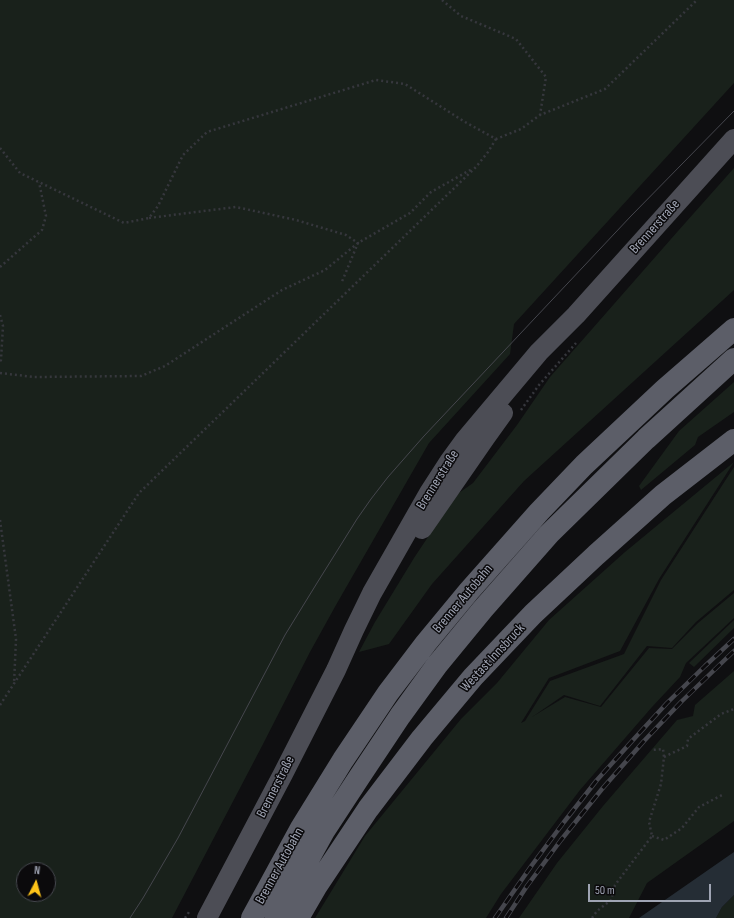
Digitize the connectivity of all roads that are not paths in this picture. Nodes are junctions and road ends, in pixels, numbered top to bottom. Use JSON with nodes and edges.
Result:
{"nodes":[{"id":1,"x":734,"y":139,"type":"edge"},
{"id":2,"x":734,"y":319,"type":"edge"},
{"id":3,"x":734,"y":328,"type":"edge"},
{"id":4,"x":734,"y":359,"type":"edge"},
{"id":5,"x":665,"y":389,"type":"junction"},
{"id":6,"x":734,"y":440,"type":"edge"},
{"id":7,"x":208,"y":913,"type":"edge"},
{"id":8,"x":252,"y":918,"type":"edge"},
{"id":9,"x":276,"y":918,"type":"edge"},
{"id":10,"x":298,"y":918,"type":"edge"}],
"edges":[{"from":1,"to":7,"type":"main road","name":"Brennerstraße"},
{"from":2,"to":5,"type":"highway"},
{"from":3,"to":5,"type":"highway","name":"Brenner Autobahn"},
{"from":4,"to":9,"type":"highway","name":"Brenner Autobahn"},
{"from":5,"to":8,"type":"highway","name":"Brenner Autobahn"},
{"from":6,"to":10,"type":"highway","name":"Westast Innsbruck"}]}
